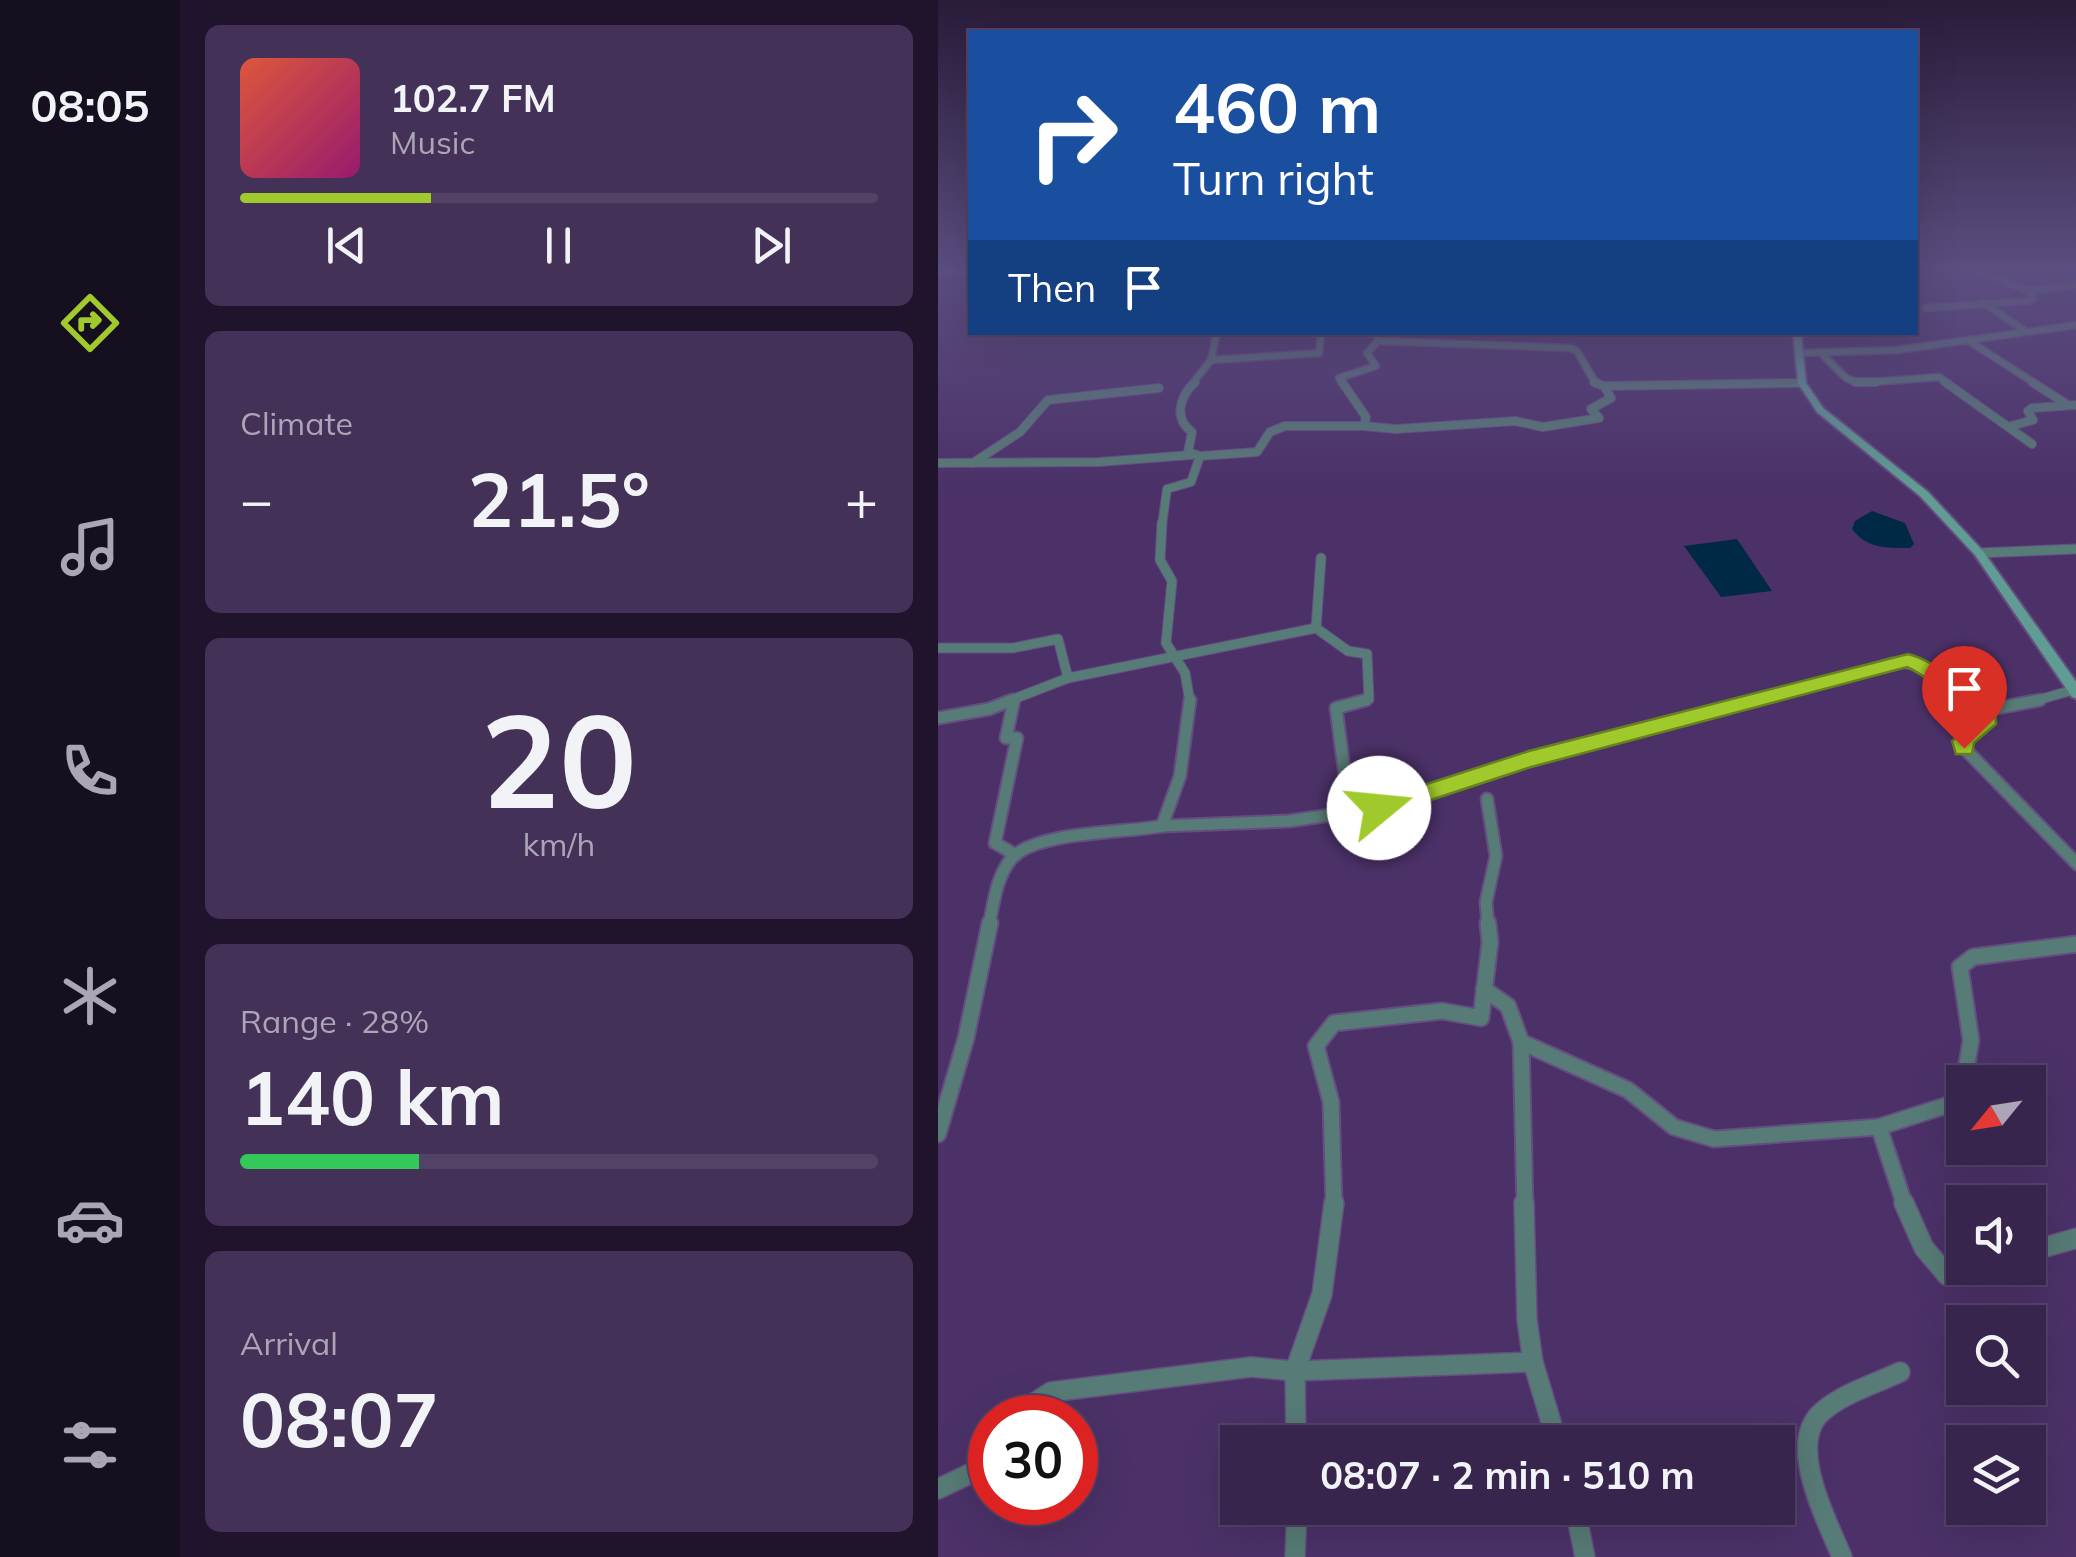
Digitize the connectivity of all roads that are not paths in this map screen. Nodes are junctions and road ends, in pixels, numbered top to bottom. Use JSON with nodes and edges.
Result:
{"nodes":[{"id":1,"x":1215,"y":344,"type":"edge"},
{"id":2,"x":1320,"y":344,"type":"edge"},
{"id":3,"x":1374,"y":344,"type":"edge"},
{"id":4,"x":1522,"y":344,"type":"edge"},
{"id":5,"x":1798,"y":344,"type":"edge"},
{"id":6,"x":1948,"y":344,"type":"edge"},
{"id":7,"x":1973,"y":344,"type":"edge"},
{"id":8,"x":1820,"y":352,"type":"junction"},
{"id":9,"x":1799,"y":353,"type":"junction"},
{"id":10,"x":1212,"y":360,"type":"junction"},
{"id":11,"x":1802,"y":383,"type":"junction"},
{"id":12,"x":1604,"y":386,"type":"junction"},
{"id":13,"x":1158,"y":388,"type":"dead end"},
{"id":14,"x":2072,"y":405,"type":"edge"},
{"id":15,"x":1364,"y":426,"type":"junction"},
{"id":16,"x":2011,"y":426,"type":"junction"},
{"id":17,"x":2032,"y":444,"type":"dead end"},
{"id":18,"x":1195,"y":455,"type":"junction"},
{"id":19,"x":972,"y":462,"type":"junction"},
{"id":20,"x":938,"y":463,"type":"edge"},
{"id":21,"x":2076,"y":548,"type":"edge"},
{"id":22,"x":1979,"y":554,"type":"junction"},
{"id":23,"x":1322,"y":558,"type":"dead end"},
{"id":24,"x":1316,"y":628,"type":"junction"},
{"id":25,"x":938,"y":648,"type":"edge"},
{"id":26,"x":1174,"y":657,"type":"junction"},
{"id":27,"x":1068,"y":678,"type":"junction"},
{"id":28,"x":2075,"y":692,"type":"edge"},
{"id":29,"x":1014,"y":699,"type":"junction"},
{"id":30,"x":1987,"y":707,"type":"junction"},
{"id":31,"x":938,"y":718,"type":"edge"},
{"id":32,"x":1487,"y":799,"type":"dead end"},
{"id":33,"x":1350,"y":813,"type":"junction"},
{"id":34,"x":1162,"y":826,"type":"junction"},
{"id":35,"x":1016,"y":854,"type":"junction"},
{"id":36,"x":2076,"y":864,"type":"edge"},
{"id":37,"x":2076,"y":944,"type":"edge"},
{"id":38,"x":1484,"y":989,"type":"junction"},
{"id":39,"x":1521,"y":1042,"type":"junction"},
{"id":40,"x":1967,"y":1065,"type":"edge"},
{"id":41,"x":1946,"y":1106,"type":"edge"},
{"id":42,"x":1878,"y":1127,"type":"junction"},
{"id":43,"x":938,"y":1134,"type":"edge"},
{"id":44,"x":2076,"y":1238,"type":"edge"},
{"id":45,"x":2046,"y":1247,"type":"edge"},
{"id":46,"x":1946,"y":1274,"type":"edge"},
{"id":47,"x":1534,"y":1362,"type":"junction"},
{"id":48,"x":1296,"y":1371,"type":"junction"},
{"id":49,"x":1900,"y":1372,"type":"dead end"},
{"id":50,"x":1047,"y":1395,"type":"edge"},
{"id":51,"x":1296,"y":1425,"type":"edge"},
{"id":52,"x":1552,"y":1425,"type":"edge"},
{"id":53,"x":968,"y":1475,"type":"edge"},
{"id":54,"x":938,"y":1489,"type":"edge"},
{"id":55,"x":1296,"y":1525,"type":"edge"},
{"id":56,"x":1579,"y":1525,"type":"edge"},
{"id":57,"x":1295,"y":1557,"type":"edge"},
{"id":58,"x":1585,"y":1557,"type":"edge"},
{"id":59,"x":1842,"y":1557,"type":"edge"}],
"edges":[{"from":1,"to":10,"type":"street"},
{"from":2,"to":10,"type":"street"},
{"from":3,"to":15,"type":"street"},
{"from":4,"to":12,"type":"street"},
{"from":5,"to":9,"type":"main road"},
{"from":6,"to":8,"type":"street"},
{"from":7,"to":14,"type":"street"},
{"from":8,"to":9,"type":"street"},
{"from":8,"to":16,"type":"street"},
{"from":9,"to":11,"type":"main road"},
{"from":10,"to":18,"type":"street"},
{"from":11,"to":12,"type":"street"},
{"from":11,"to":22,"type":"main road"},
{"from":12,"to":15,"type":"street"},
{"from":13,"to":19,"type":"street"},
{"from":14,"to":16,"type":"street"},
{"from":15,"to":18,"type":"street"},
{"from":16,"to":17,"type":"street"},
{"from":18,"to":19,"type":"street"},
{"from":18,"to":26,"type":"street"},
{"from":19,"to":20,"type":"street"},
{"from":21,"to":22,"type":"street"},
{"from":22,"to":28,"type":"main road"},
{"from":23,"to":24,"type":"street"},
{"from":24,"to":26,"type":"street"},
{"from":24,"to":33,"type":"street"},
{"from":25,"to":27,"type":"street"},
{"from":26,"to":27,"type":"street"},
{"from":26,"to":34,"type":"street"},
{"from":27,"to":29,"type":"street"},
{"from":28,"to":30,"type":"street"},
{"from":29,"to":31,"type":"street"},
{"from":29,"to":35,"type":"street"},
{"from":30,"to":33,"type":"street"},
{"from":30,"to":36,"type":"street"},
{"from":32,"to":38,"type":"street"},
{"from":33,"to":34,"type":"street"},
{"from":34,"to":35,"type":"street"},
{"from":35,"to":43,"type":"street"},
{"from":37,"to":40,"type":"street"},
{"from":38,"to":39,"type":"street"},
{"from":38,"to":48,"type":"street"},
{"from":39,"to":42,"type":"street"},
{"from":39,"to":47,"type":"street"},
{"from":41,"to":42,"type":"street"},
{"from":42,"to":46,"type":"street"},
{"from":44,"to":45,"type":"street"},
{"from":47,"to":48,"type":"street"},
{"from":47,"to":52,"type":"street"},
{"from":48,"to":50,"type":"street"},
{"from":48,"to":51,"type":"street"},
{"from":49,"to":59,"type":"street"},
{"from":53,"to":54,"type":"street"},
{"from":55,"to":57,"type":"street"},
{"from":56,"to":58,"type":"street"}]}
